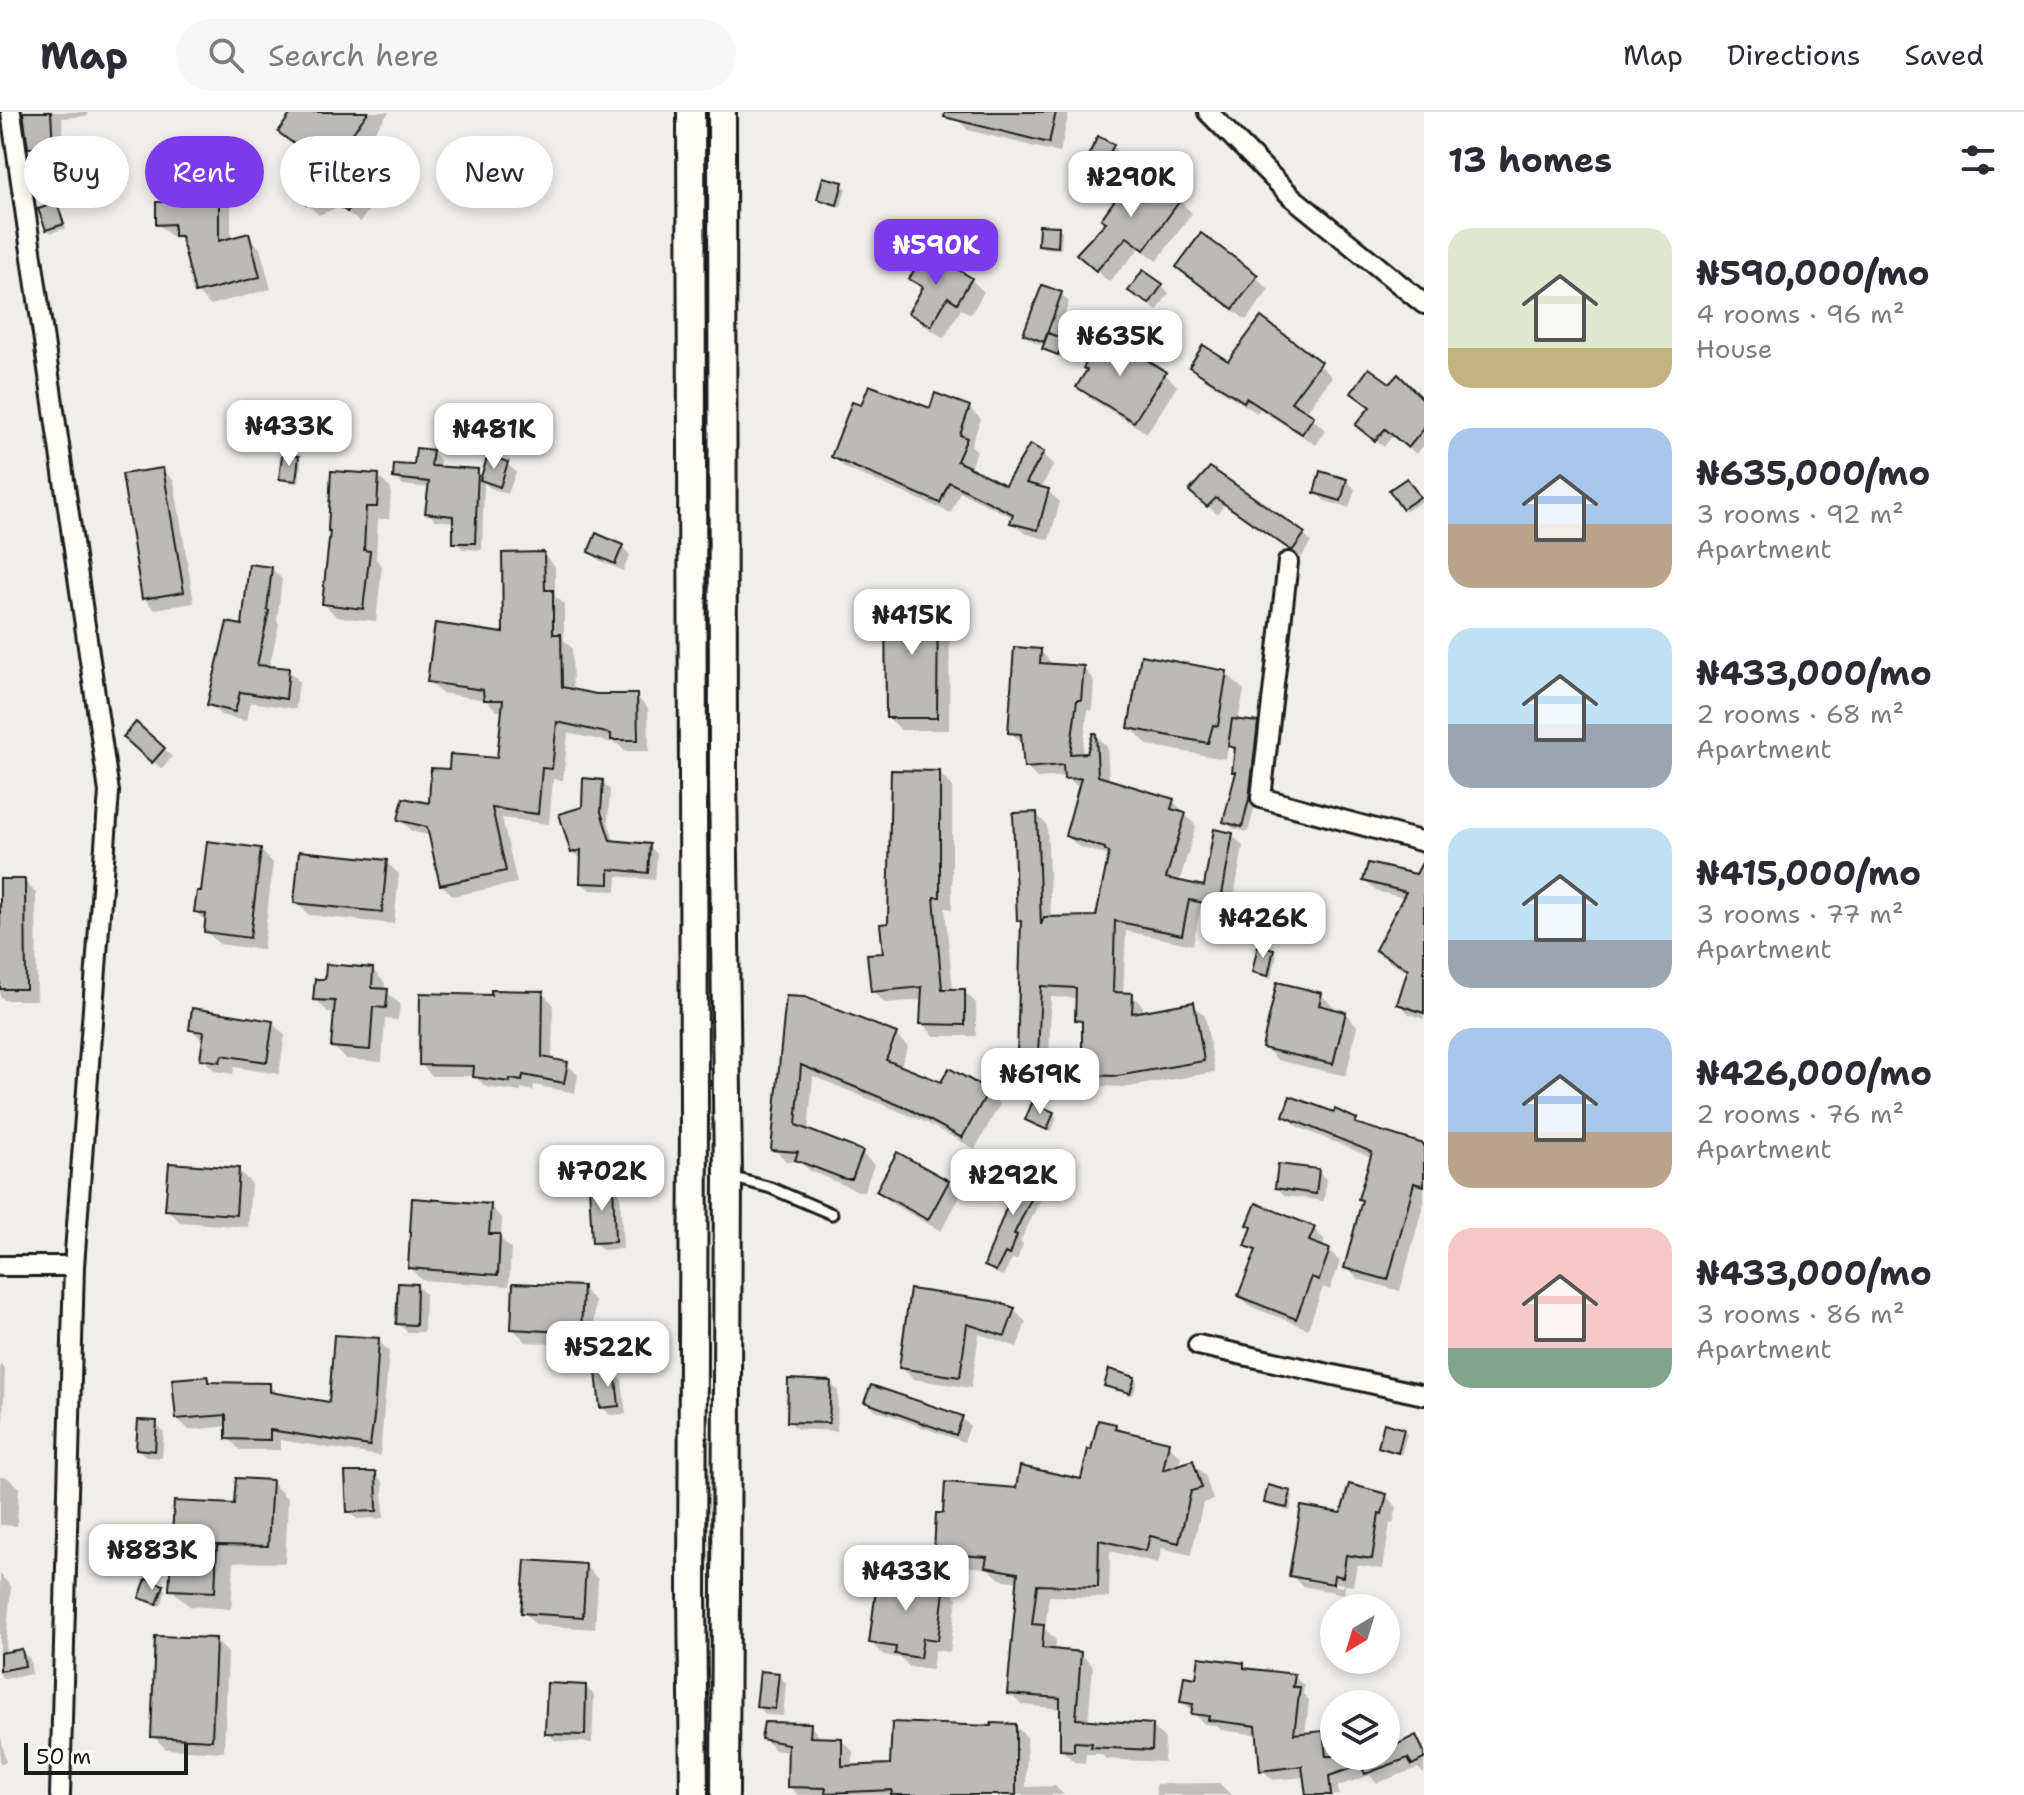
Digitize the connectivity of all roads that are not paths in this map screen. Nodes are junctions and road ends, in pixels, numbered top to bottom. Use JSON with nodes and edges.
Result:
{"nodes":[{"id":1,"x":11,"y":112,"type":"edge"},
{"id":2,"x":691,"y":112,"type":"edge"},
{"id":3,"x":722,"y":112,"type":"edge"},
{"id":4,"x":1208,"y":112,"type":"edge"},
{"id":5,"x":1424,"y":304,"type":"edge"},
{"id":6,"x":1288,"y":562,"type":"dead end"},
{"id":7,"x":1424,"y":842,"type":"edge"},
{"id":8,"x":728,"y":1176,"type":"junction"},
{"id":9,"x":832,"y":1214,"type":"dead end"},
{"id":10,"x":0,"y":1266,"type":"edge"},
{"id":11,"x":74,"y":1266,"type":"junction"},
{"id":12,"x":1198,"y":1345,"type":"dead end"},
{"id":13,"x":1424,"y":1395,"type":"edge"},
{"id":14,"x":692,"y":1502,"type":"junction"},
{"id":15,"x":726,"y":1505,"type":"junction"},
{"id":16,"x":60,"y":1795,"type":"edge"},
{"id":17,"x":694,"y":1795,"type":"edge"},
{"id":18,"x":725,"y":1795,"type":"edge"}],
"edges":[{"from":1,"to":11,"type":"street"},
{"from":2,"to":14,"type":"street"},
{"from":3,"to":8,"type":"street"},
{"from":4,"to":5,"type":"street"},
{"from":6,"to":7,"type":"street"},
{"from":8,"to":9,"type":"lane"},
{"from":8,"to":15,"type":"street"},
{"from":10,"to":11,"type":"street"},
{"from":11,"to":16,"type":"street"},
{"from":12,"to":13,"type":"street"},
{"from":14,"to":15,"type":"street"},
{"from":14,"to":17,"type":"street"},
{"from":15,"to":18,"type":"street"}]}
